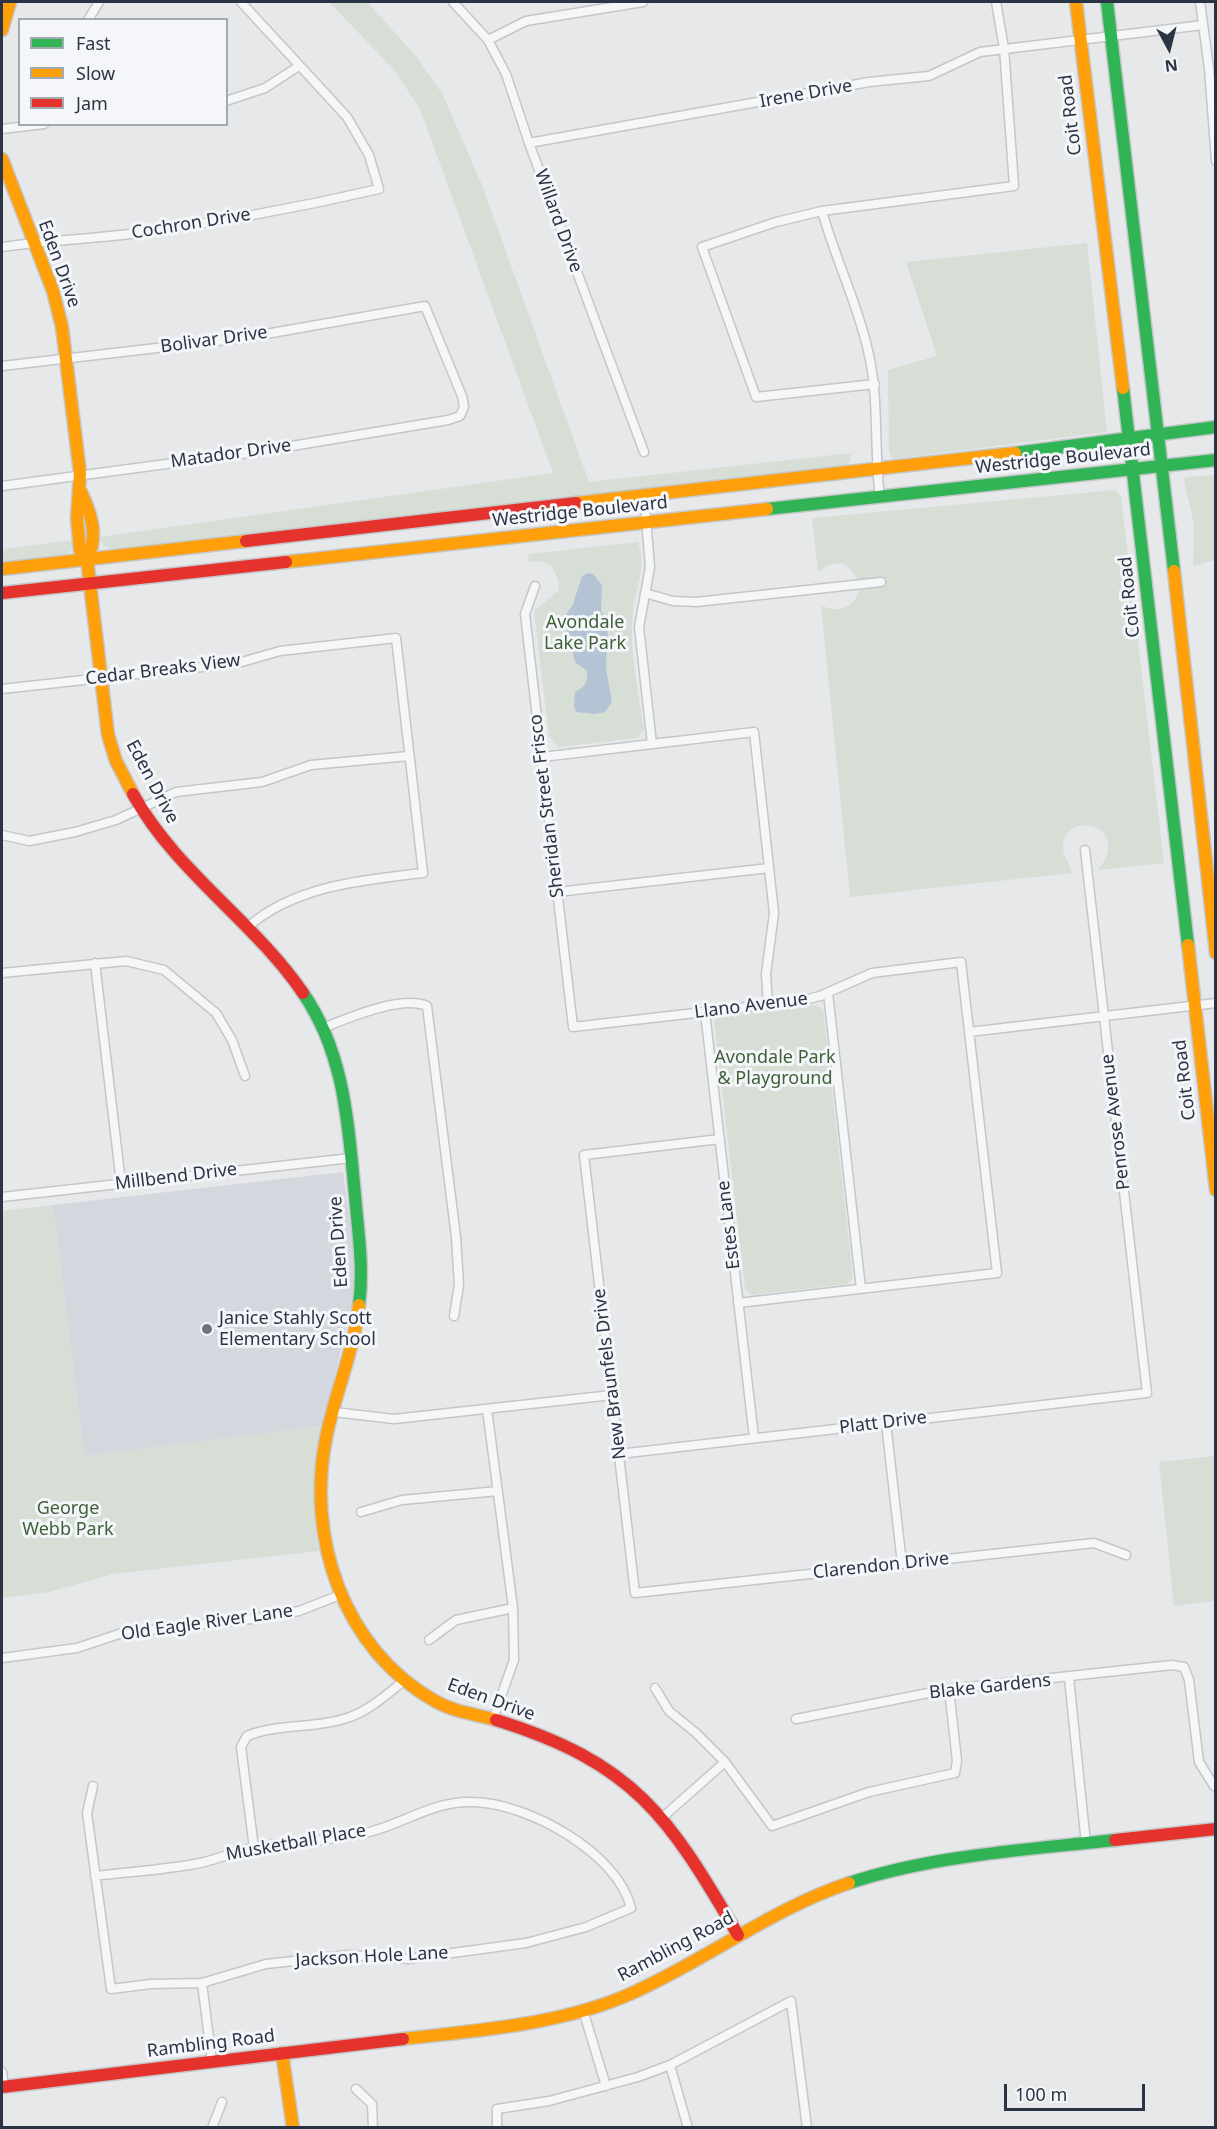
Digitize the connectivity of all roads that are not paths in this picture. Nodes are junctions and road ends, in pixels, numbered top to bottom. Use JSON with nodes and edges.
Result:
{"nodes":[{"id":1,"x":10,"y":2,"type":"edge"},
{"id":2,"x":99,"y":2,"type":"edge"},
{"id":3,"x":241,"y":2,"type":"edge"},
{"id":4,"x":453,"y":2,"type":"edge"},
{"id":5,"x":643,"y":2,"type":"edge"},
{"id":6,"x":996,"y":2,"type":"edge"},
{"id":7,"x":1076,"y":2,"type":"edge"},
{"id":8,"x":1107,"y":2,"type":"edge"},
{"id":9,"x":1200,"y":2,"type":"edge"},
{"id":10,"x":89,"y":18,"type":"edge"},
{"id":11,"x":1203,"y":25,"type":"junction"},
{"id":12,"x":2,"y":30,"type":"edge"},
{"id":13,"x":1111,"y":35,"type":"junction"},
{"id":14,"x":1080,"y":39,"type":"junction"},
{"id":15,"x":488,"y":40,"type":"junction"},
{"id":16,"x":1004,"y":48,"type":"junction"},
{"id":17,"x":299,"y":66,"type":"junction"},
{"id":18,"x":228,"y":100,"type":"edge"},
{"id":19,"x":27,"y":126,"type":"edge"},
{"id":20,"x":2,"y":129,"type":"edge"},
{"id":21,"x":529,"y":143,"type":"junction"},
{"id":22,"x":2,"y":159,"type":"edge"},
{"id":23,"x":1215,"y":161,"type":"edge"},
{"id":24,"x":822,"y":211,"type":"junction"},
{"id":25,"x":34,"y":243,"type":"junction"},
{"id":26,"x":2,"y":247,"type":"edge"},
{"id":27,"x":66,"y":358,"type":"junction"},
{"id":28,"x":2,"y":366,"type":"edge"},
{"id":29,"x":875,"y":384,"type":"junction"},
{"id":30,"x":460,"y":416,"type":"joint"},
{"id":31,"x":1215,"y":427,"type":"edge"},
{"id":32,"x":1158,"y":433,"type":"junction"},
{"id":33,"x":1129,"y":440,"type":"junction"},
{"id":34,"x":644,"y":452,"type":"dead end"},
{"id":35,"x":1215,"y":460,"type":"edge"},
{"id":36,"x":1162,"y":466,"type":"junction"},
{"id":37,"x":876,"y":469,"type":"junction"},
{"id":38,"x":1133,"y":469,"type":"junction"},
{"id":39,"x":80,"y":473,"type":"junction"},
{"id":40,"x":2,"y":486,"type":"edge"},
{"id":41,"x":644,"y":495,"type":"junction"},
{"id":42,"x":880,"y":497,"type":"junction"},
{"id":43,"x":647,"y":523,"type":"junction"},
{"id":44,"x":87,"y":559,"type":"junction"},
{"id":45,"x":2,"y":569,"type":"edge"},
{"id":46,"x":881,"y":582,"type":"dead end"},
{"id":47,"x":91,"y":583,"type":"junction"},
{"id":48,"x":535,"y":586,"type":"dead end"},
{"id":49,"x":2,"y":593,"type":"edge"},
{"id":50,"x":645,"y":593,"type":"junction"},
{"id":51,"x":100,"y":678,"type":"junction"},
{"id":52,"x":2,"y":689,"type":"edge"},
{"id":53,"x":652,"y":744,"type":"junction"},
{"id":54,"x":409,"y":756,"type":"junction"},
{"id":55,"x":542,"y":757,"type":"junction"},
{"id":56,"x":141,"y":806,"type":"junction"},
{"id":57,"x":2,"y":835,"type":"edge"},
{"id":58,"x":1086,"y":850,"type":"dead end"},
{"id":59,"x":769,"y":868,"type":"junction"},
{"id":60,"x":557,"y":892,"type":"junction"},
{"id":61,"x":248,"y":927,"type":"junction"},
{"id":62,"x":1215,"y":954,"type":"edge"},
{"id":63,"x":95,"y":963,"type":"junction"},
{"id":64,"x":2,"y":973,"type":"edge"},
{"id":65,"x":828,"y":993,"type":"junction"},
{"id":66,"x":1215,"y":1004,"type":"edge"},
{"id":67,"x":768,"y":1005,"type":"junction"},
{"id":68,"x":1194,"y":1006,"type":"junction"},
{"id":69,"x":705,"y":1012,"type":"junction"},
{"id":70,"x":1104,"y":1017,"type":"junction"},
{"id":71,"x":573,"y":1027,"type":"joint"},
{"id":72,"x":323,"y":1028,"type":"junction"},
{"id":73,"x":969,"y":1032,"type":"junction"},
{"id":74,"x":245,"y":1076,"type":"dead end"},
{"id":75,"x":720,"y":1139,"type":"junction"},
{"id":76,"x":351,"y":1158,"type":"junction"},
{"id":77,"x":121,"y":1183,"type":"junction"},
{"id":78,"x":1215,"y":1190,"type":"edge"},
{"id":79,"x":2,"y":1197,"type":"edge"},
{"id":80,"x":861,"y":1289,"type":"junction"},
{"id":81,"x":738,"y":1303,"type":"junction"},
{"id":82,"x":454,"y":1316,"type":"dead end"},
{"id":83,"x":1147,"y":1393,"type":"joint"},
{"id":84,"x":612,"y":1395,"type":"junction"},
{"id":85,"x":487,"y":1409,"type":"junction"},
{"id":86,"x":334,"y":1412,"type":"junction"},
{"id":87,"x":886,"y":1423,"type":"junction"},
{"id":88,"x":754,"y":1438,"type":"junction"},
{"id":89,"x":619,"y":1454,"type":"junction"},
{"id":90,"x":498,"y":1491,"type":"junction"},
{"id":91,"x":361,"y":1512,"type":"dead end"},
{"id":92,"x":1126,"y":1555,"type":"dead end"},
{"id":93,"x":902,"y":1564,"type":"junction"},
{"id":94,"x":635,"y":1593,"type":"joint"},
{"id":95,"x":340,"y":1596,"type":"junction"},
{"id":96,"x":513,"y":1608,"type":"junction"},
{"id":97,"x":429,"y":1640,"type":"dead end"},
{"id":98,"x":2,"y":1659,"type":"edge"},
{"id":99,"x":1069,"y":1678,"type":"junction"},
{"id":100,"x":405,"y":1680,"type":"junction"},
{"id":101,"x":656,"y":1688,"type":"dead end"},
{"id":102,"x":949,"y":1689,"type":"junction"},
{"id":103,"x":493,"y":1719,"type":"junction"},
{"id":104,"x":796,"y":1719,"type":"dead end"},
{"id":105,"x":724,"y":1762,"type":"junction"},
{"id":106,"x":1214,"y":1785,"type":"dead end"},
{"id":107,"x":93,"y":1786,"type":"dead end"},
{"id":108,"x":664,"y":1816,"type":"junction"},
{"id":109,"x":1215,"y":1829,"type":"edge"},
{"id":110,"x":1086,"y":1844,"type":"junction"},
{"id":111,"x":254,"y":1848,"type":"junction"},
{"id":112,"x":95,"y":1876,"type":"junction"},
{"id":113,"x":631,"y":1908,"type":"joint"},
{"id":114,"x":738,"y":1935,"type":"junction"},
{"id":115,"x":202,"y":1983,"type":"junction"},
{"id":116,"x":583,"y":2010,"type":"junction"},
{"id":117,"x":282,"y":2053,"type":"junction"},
{"id":118,"x":212,"y":2062,"type":"junction"},
{"id":119,"x":670,"y":2065,"type":"junction"},
{"id":120,"x":2,"y":2072,"type":"edge"},
{"id":121,"x":606,"y":2086,"type":"junction"},
{"id":122,"x":3,"y":2087,"type":"edge"},
{"id":123,"x":356,"y":2089,"type":"dead end"},
{"id":124,"x":222,"y":2102,"type":"dead end"},
{"id":125,"x":212,"y":2127,"type":"edge"},
{"id":126,"x":293,"y":2127,"type":"edge"},
{"id":127,"x":373,"y":2127,"type":"edge"},
{"id":128,"x":497,"y":2127,"type":"edge"},
{"id":129,"x":688,"y":2127,"type":"edge"},
{"id":130,"x":807,"y":2127,"type":"edge"}],
"edges":[{"from":1,"to":12,"type":"main road"},
{"from":2,"to":10,"type":"street"},
{"from":3,"to":17,"type":"street"},
{"from":4,"to":15,"type":"street","name":"Willard Drive"},
{"from":5,"to":15,"type":"street"},
{"from":6,"to":16,"type":"street"},
{"from":7,"to":14,"type":"main road","name":"Coit Road"},
{"from":8,"to":13,"type":"main road"},
{"from":9,"to":11,"type":"street"},
{"from":11,"to":13,"type":"street","name":"Irene Drive"},
{"from":11,"to":23,"type":"street"},
{"from":13,"to":14,"type":"street","name":"Irene Drive"},
{"from":13,"to":32,"type":"main road"},
{"from":14,"to":16,"type":"street","name":"Irene Drive"},
{"from":14,"to":33,"type":"main road","name":"Coit Road"},
{"from":15,"to":21,"type":"street","name":"Willard Drive"},
{"from":16,"to":21,"type":"street","name":"Irene Drive"},
{"from":16,"to":24,"type":"street"},
{"from":17,"to":18,"type":"street"},
{"from":17,"to":25,"type":"street","name":"Cochron Drive"},
{"from":19,"to":20,"type":"street"},
{"from":21,"to":34,"type":"street","name":"Willard Drive"},
{"from":22,"to":25,"type":"main road","name":"Eden Drive"},
{"from":24,"to":29,"type":"street"},
{"from":24,"to":29,"type":"street"},
{"from":25,"to":26,"type":"street","name":"Cochron Drive"},
{"from":25,"to":27,"type":"main road","name":"Eden Drive"},
{"from":27,"to":28,"type":"street","name":"Bolivar Drive"},
{"from":27,"to":30,"type":"street","name":"Bolivar Drive"},
{"from":27,"to":39,"type":"main road","name":"Eden Drive"},
{"from":29,"to":37,"type":"street"},
{"from":30,"to":39,"type":"street","name":"Matador Drive"},
{"from":31,"to":32,"type":"main road","name":"Westridge Boulevard"},
{"from":32,"to":33,"type":"main road","name":"Westridge Boulevard"},
{"from":32,"to":36,"type":"main road"},
{"from":33,"to":37,"type":"main road","name":"Westridge Boulevard"},
{"from":33,"to":38,"type":"main road","name":"Coit Road"},
{"from":35,"to":36,"type":"main road","name":"Westridge Boulevard"},
{"from":36,"to":38,"type":"main road","name":"Westridge Boulevard"},
{"from":36,"to":62,"type":"main road"},
{"from":37,"to":41,"type":"main road","name":"Westridge Boulevard"},
{"from":37,"to":42,"type":"street"},
{"from":38,"to":42,"type":"main road","name":"Westridge Boulevard"},
{"from":38,"to":68,"type":"main road","name":"Coit Road"},
{"from":39,"to":40,"type":"street","name":"Matador Drive"},
{"from":39,"to":44,"type":"main road","name":"Eden Drive"},
{"from":41,"to":43,"type":"street"},
{"from":41,"to":44,"type":"main road","name":"Westridge Boulevard"},
{"from":42,"to":43,"type":"main road","name":"Westridge Boulevard"},
{"from":43,"to":47,"type":"main road","name":"Westridge Boulevard"},
{"from":43,"to":50,"type":"street"},
{"from":44,"to":45,"type":"main road","name":"Westridge Boulevard"},
{"from":44,"to":47,"type":"main road","name":"Eden Drive"},
{"from":46,"to":50,"type":"street"},
{"from":47,"to":49,"type":"main road","name":"Westridge Boulevard"},
{"from":47,"to":51,"type":"main road","name":"Eden Drive"},
{"from":48,"to":55,"type":"street","name":"Sheridan Street Frisco"},
{"from":50,"to":53,"type":"street"},
{"from":51,"to":52,"type":"street","name":"Cedar Breaks View"},
{"from":51,"to":54,"type":"street","name":"Cedar Breaks View"},
{"from":51,"to":56,"type":"main road","name":"Eden Drive"},
{"from":53,"to":55,"type":"street"},
{"from":53,"to":59,"type":"street"},
{"from":54,"to":56,"type":"street"},
{"from":54,"to":61,"type":"street"},
{"from":55,"to":60,"type":"street","name":"Sheridan Street Frisco"},
{"from":56,"to":57,"type":"street"},
{"from":56,"to":61,"type":"main road","name":"Eden Drive"},
{"from":58,"to":70,"type":"street","name":"Penrose Avenue"},
{"from":59,"to":60,"type":"street"},
{"from":59,"to":67,"type":"street"},
{"from":60,"to":71,"type":"street","name":"Sheridan Street Frisco"},
{"from":61,"to":72,"type":"main road","name":"Eden Drive"},
{"from":63,"to":64,"type":"street"},
{"from":63,"to":74,"type":"street"},
{"from":63,"to":77,"type":"street"},
{"from":65,"to":67,"type":"street","name":"Llano Avenue"},
{"from":65,"to":73,"type":"street","name":"Llano Avenue"},
{"from":65,"to":80,"type":"street"},
{"from":66,"to":68,"type":"street"},
{"from":67,"to":69,"type":"street","name":"Llano Avenue"},
{"from":68,"to":70,"type":"street"},
{"from":68,"to":78,"type":"main road","name":"Coit Road"},
{"from":69,"to":71,"type":"street","name":"Llano Avenue"},
{"from":69,"to":75,"type":"street","name":"Estes Lane"},
{"from":70,"to":73,"type":"street"},
{"from":70,"to":83,"type":"street","name":"Penrose Avenue"},
{"from":72,"to":76,"type":"main road","name":"Eden Drive"},
{"from":72,"to":82,"type":"street"},
{"from":73,"to":80,"type":"street"},
{"from":75,"to":81,"type":"street","name":"Estes Lane"},
{"from":75,"to":84,"type":"street","name":"New Braunfels Drive"},
{"from":76,"to":77,"type":"street","name":"Millbend Drive"},
{"from":76,"to":86,"type":"main road","name":"Eden Drive"},
{"from":77,"to":79,"type":"street","name":"Millbend Drive"},
{"from":80,"to":81,"type":"street"},
{"from":81,"to":88,"type":"street","name":"Estes Lane"},
{"from":83,"to":87,"type":"street","name":"Platt Drive"},
{"from":84,"to":85,"type":"street"},
{"from":84,"to":89,"type":"street","name":"New Braunfels Drive"},
{"from":85,"to":86,"type":"street"},
{"from":85,"to":90,"type":"street"},
{"from":86,"to":95,"type":"main road","name":"Eden Drive"},
{"from":87,"to":88,"type":"street","name":"Platt Drive"},
{"from":87,"to":93,"type":"street"},
{"from":88,"to":89,"type":"street","name":"Platt Drive"},
{"from":89,"to":94,"type":"street","name":"New Braunfels Drive"},
{"from":90,"to":91,"type":"street"},
{"from":90,"to":96,"type":"street"},
{"from":92,"to":93,"type":"street","name":"Clarendon Drive"},
{"from":93,"to":94,"type":"street","name":"Clarendon Drive"},
{"from":95,"to":98,"type":"street","name":"Old Eagle River Lane"},
{"from":95,"to":100,"type":"main road","name":"Eden Drive"},
{"from":96,"to":97,"type":"street"},
{"from":96,"to":103,"type":"street"},
{"from":99,"to":102,"type":"street","name":"Blake Gardens"},
{"from":99,"to":106,"type":"street","name":"Blake Gardens"},
{"from":99,"to":110,"type":"street"},
{"from":100,"to":103,"type":"main road","name":"Eden Drive"},
{"from":100,"to":111,"type":"street"},
{"from":101,"to":105,"type":"street"},
{"from":102,"to":104,"type":"street","name":"Blake Gardens"},
{"from":102,"to":105,"type":"street"},
{"from":103,"to":108,"type":"main road","name":"Eden Drive"},
{"from":105,"to":108,"type":"street"},
{"from":107,"to":112,"type":"street"},
{"from":108,"to":114,"type":"main road","name":"Eden Drive"},
{"from":109,"to":110,"type":"main road","name":"Rambling Road"},
{"from":110,"to":114,"type":"main road","name":"Rambling Road"},
{"from":111,"to":112,"type":"street","name":"Musketball Place"},
{"from":111,"to":113,"type":"street","name":"Musketball Place"},
{"from":112,"to":115,"type":"street","name":"Jackson Hole Lane"},
{"from":113,"to":115,"type":"street","name":"Jackson Hole Lane"},
{"from":114,"to":116,"type":"main road","name":"Rambling Road"},
{"from":115,"to":118,"type":"street"},
{"from":116,"to":117,"type":"main road","name":"Rambling Road"},
{"from":116,"to":121,"type":"street"},
{"from":117,"to":118,"type":"main road","name":"Rambling Road"},
{"from":117,"to":126,"type":"main road"},
{"from":118,"to":122,"type":"main road","name":"Rambling Road"},
{"from":119,"to":121,"type":"street"},
{"from":119,"to":129,"type":"street"},
{"from":119,"to":130,"type":"street"},
{"from":120,"to":122,"type":"street"},
{"from":121,"to":128,"type":"street"},
{"from":123,"to":127,"type":"street"},
{"from":124,"to":125,"type":"street"}]}
